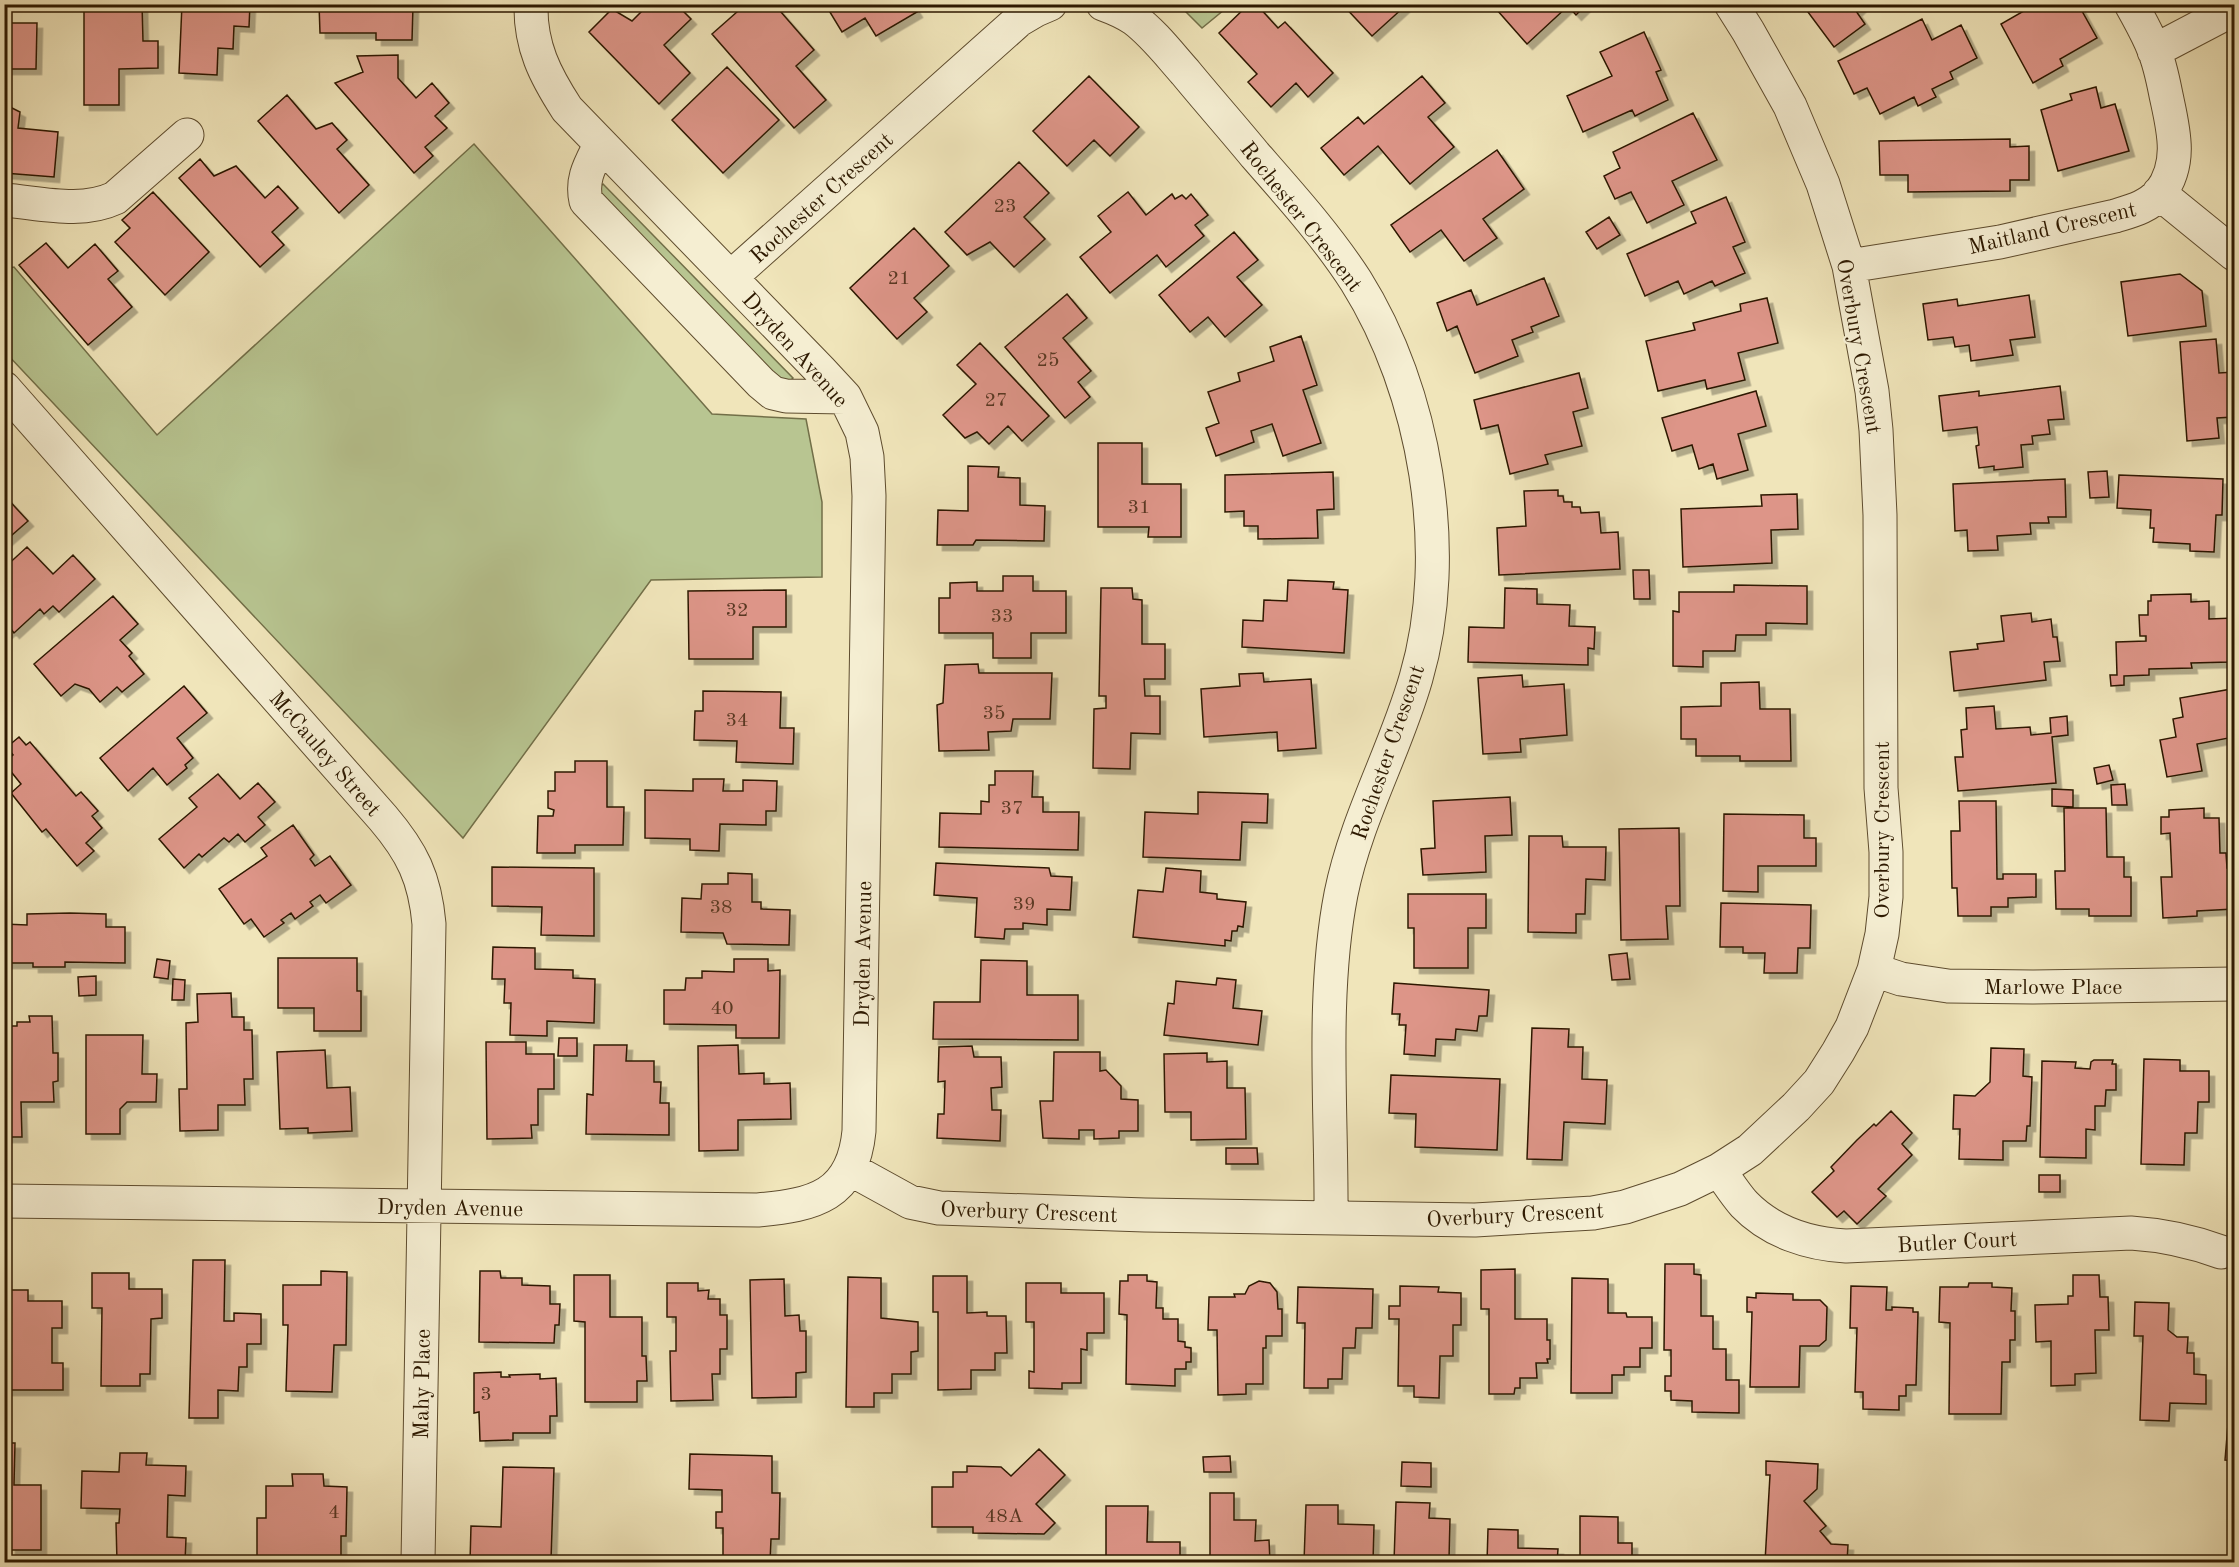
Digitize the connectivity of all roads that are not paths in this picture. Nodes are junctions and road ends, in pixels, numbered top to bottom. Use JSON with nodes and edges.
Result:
{"nodes":[{"id":1,"x":531,"y":4,"type":"edge"},
{"id":2,"x":1050,"y":4,"type":"edge"},
{"id":3,"x":1103,"y":4,"type":"edge"},
{"id":4,"x":1731,"y":4,"type":"edge"},
{"id":5,"x":2131,"y":4,"type":"edge"},
{"id":6,"x":2235,"y":9,"type":"edge"},
{"id":7,"x":2154,"y":51,"type":"junction"},
{"id":8,"x":187,"y":135,"type":"dead end"},
{"id":9,"x":600,"y":146,"type":"junction"},
{"id":10,"x":2159,"y":193,"type":"junction"},
{"id":11,"x":4,"y":200,"type":"edge"},
{"id":12,"x":2235,"y":254,"type":"edge"},
{"id":13,"x":1849,"y":266,"type":"junction"},
{"id":14,"x":731,"y":277,"type":"junction"},
{"id":15,"x":4,"y":388,"type":"edge"},
{"id":16,"x":845,"y":397,"type":"junction"},
{"id":17,"x":1874,"y":970,"type":"junction"},
{"id":18,"x":2235,"y":984,"type":"edge"},
{"id":19,"x":850,"y":1169,"type":"junction"},
{"id":20,"x":1719,"y":1170,"type":"junction"},
{"id":21,"x":4,"y":1201,"type":"edge"},
{"id":22,"x":424,"y":1206,"type":"junction"},
{"id":23,"x":1331,"y":1218,"type":"junction"},
{"id":24,"x":2221,"y":1252,"type":"dead end"},
{"id":25,"x":418,"y":1563,"type":"edge"}],
"edges":[{"from":1,"to":9,"type":"street","name":"Dryden Avenue"},
{"from":2,"to":14,"type":"street","name":"Rochester Crescent"},
{"from":3,"to":23,"type":"street","name":"Rochester Crescent"},
{"from":4,"to":13,"type":"street","name":"Overbury Crescent"},
{"from":5,"to":7,"type":"street","name":"Maitland Crescent"},
{"from":6,"to":7,"type":"street"},
{"from":7,"to":10,"type":"street","name":"Maitland Crescent"},
{"from":8,"to":11,"type":"street"},
{"from":9,"to":14,"type":"street","name":"Dryden Avenue"},
{"from":9,"to":16,"type":"street"},
{"from":10,"to":12,"type":"street"},
{"from":10,"to":13,"type":"street","name":"Maitland Crescent"},
{"from":13,"to":17,"type":"street","name":"Overbury Crescent"},
{"from":14,"to":16,"type":"street","name":"Dryden Avenue"},
{"from":15,"to":22,"type":"street","name":"McCauley Street"},
{"from":16,"to":19,"type":"street","name":"Dryden Avenue"},
{"from":17,"to":18,"type":"street","name":"Marlowe Place"},
{"from":17,"to":20,"type":"street","name":"Overbury Crescent"},
{"from":19,"to":22,"type":"street","name":"Dryden Avenue"},
{"from":19,"to":23,"type":"street","name":"Overbury Crescent"},
{"from":20,"to":23,"type":"street","name":"Overbury Crescent"},
{"from":20,"to":24,"type":"street","name":"Butler Court"},
{"from":21,"to":22,"type":"street","name":"Dryden Avenue"},
{"from":22,"to":25,"type":"street","name":"Mahy Place"}]}
